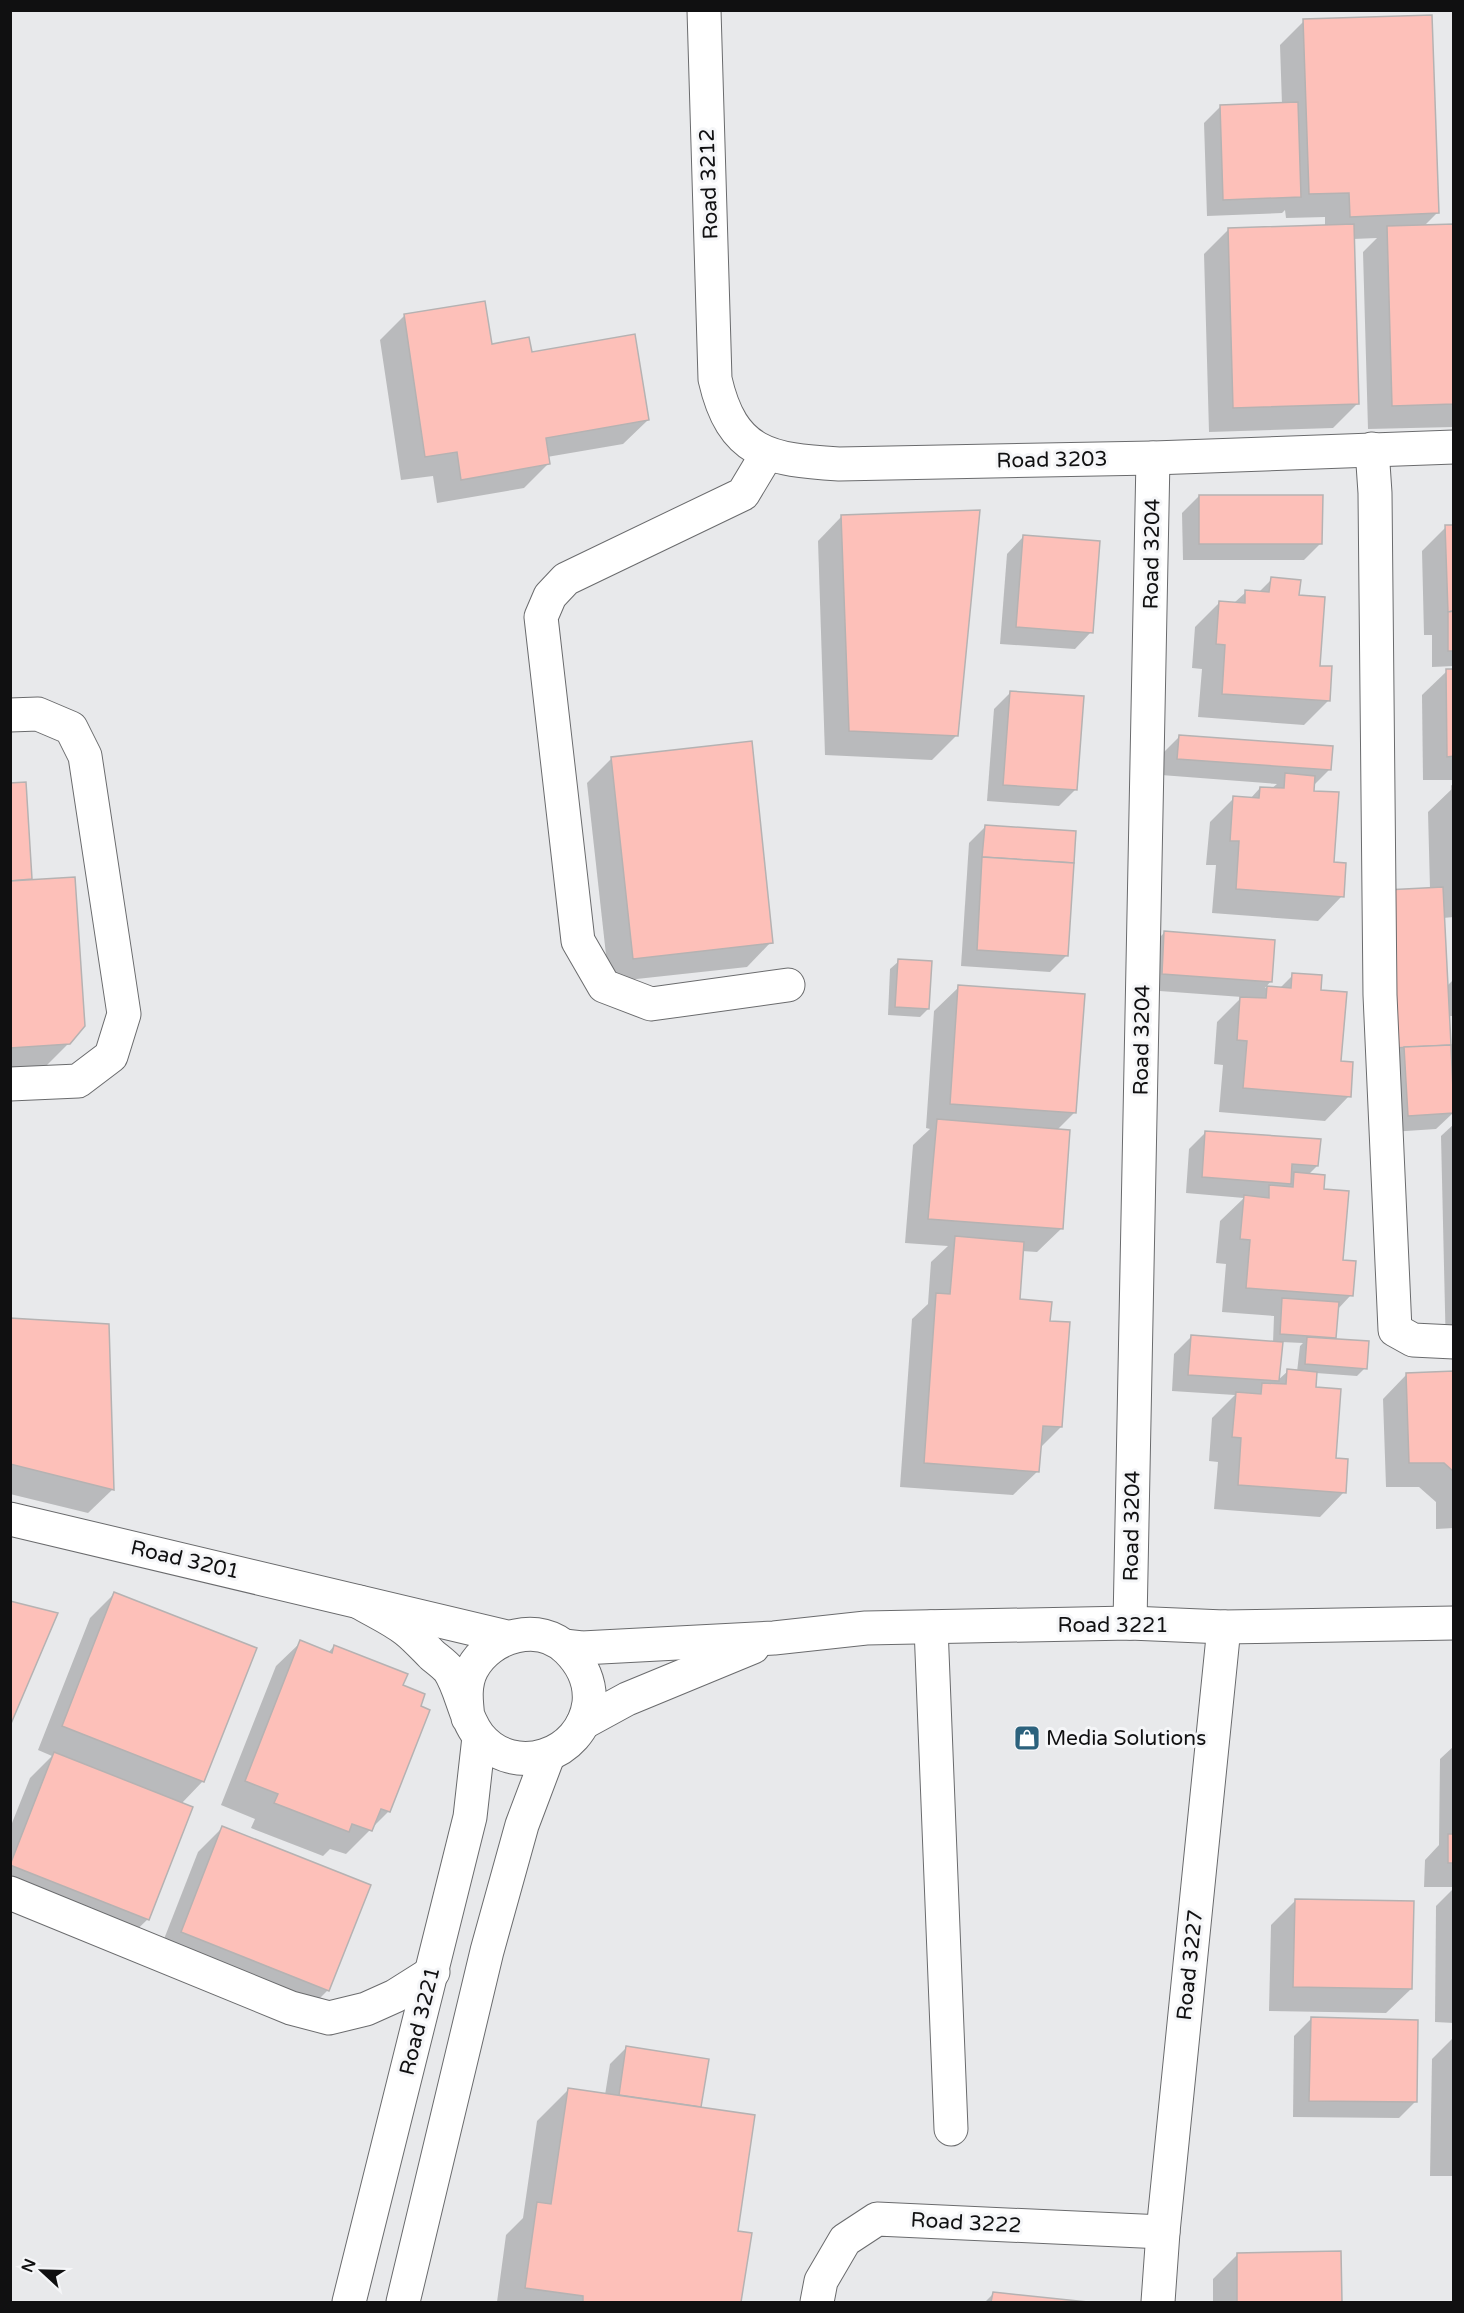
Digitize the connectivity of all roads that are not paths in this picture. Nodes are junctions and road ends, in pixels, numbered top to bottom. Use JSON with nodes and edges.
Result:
{"nodes":[{"id":1,"x":704,"y":10,"type":"edge"},
{"id":2,"x":714,"y":358,"type":"joint"},
{"id":3,"x":1454,"y":447,"type":"edge"},
{"id":4,"x":1372,"y":449,"type":"junction"},
{"id":5,"x":767,"y":454,"type":"junction"},
{"id":6,"x":1153,"y":458,"type":"junction"},
{"id":7,"x":10,"y":715,"type":"edge"},
{"id":8,"x":788,"y":985,"type":"dead end"},
{"id":9,"x":10,"y":1084,"type":"edge"},
{"id":10,"x":1454,"y":1342,"type":"edge"},
{"id":11,"x":10,"y":1519,"type":"edge"},
{"id":12,"x":359,"y":1602,"type":"junction"},
{"id":13,"x":1130,"y":1623,"type":"junction"},
{"id":14,"x":1454,"y":1623,"type":"edge"},
{"id":15,"x":931,"y":1627,"type":"junction"},
{"id":16,"x":1224,"y":1627,"type":"junction"},
{"id":17,"x":507,"y":1637,"type":"junction"},
{"id":18,"x":774,"y":1638,"type":"junction"},
{"id":19,"x":564,"y":1646,"type":"junction"},
{"id":20,"x":583,"y":1724,"type":"junction"},
{"id":21,"x":474,"y":1727,"type":"junction"},
{"id":22,"x":548,"y":1756,"type":"junction"},
{"id":23,"x":10,"y":1893,"type":"edge"},
{"id":24,"x":433,"y":1972,"type":"junction"},
{"id":25,"x":951,"y":2129,"type":"dead end"},
{"id":26,"x":1163,"y":2232,"type":"junction"},
{"id":27,"x":349,"y":2302,"type":"edge"},
{"id":28,"x":403,"y":2302,"type":"edge"},
{"id":29,"x":817,"y":2302,"type":"edge"},
{"id":30,"x":1158,"y":2302,"type":"edge"}],
"edges":[{"from":1,"to":2,"type":"street","name":"Road 3212"},
{"from":2,"to":5,"type":"street","name":"Road 3203"},
{"from":3,"to":4,"type":"street","name":"Road 3203"},
{"from":4,"to":6,"type":"street","name":"Road 3203"},
{"from":4,"to":10,"type":"street"},
{"from":5,"to":6,"type":"street","name":"Road 3203"},
{"from":5,"to":8,"type":"street"},
{"from":6,"to":13,"type":"street","name":"Road 3204"},
{"from":7,"to":9,"type":"street"},
{"from":11,"to":12,"type":"street","name":"Road 3201"},
{"from":12,"to":17,"type":"street","name":"Road 3201"},
{"from":12,"to":21,"type":"street","name":"Road 3201"},
{"from":13,"to":15,"type":"street","name":"Road 3221"},
{"from":13,"to":16,"type":"street","name":"Road 3221"},
{"from":14,"to":16,"type":"street","name":"Road 3221"},
{"from":15,"to":18,"type":"street","name":"Road 3221"},
{"from":15,"to":25,"type":"street"},
{"from":16,"to":26,"type":"street","name":"Road 3227"},
{"from":17,"to":19,"type":"street"},
{"from":17,"to":21,"type":"street"},
{"from":18,"to":19,"type":"street","name":"Road 3221"},
{"from":18,"to":20,"type":"street","name":"Road 3221"},
{"from":19,"to":20,"type":"street"},
{"from":20,"to":22,"type":"street"},
{"from":21,"to":22,"type":"street"},
{"from":21,"to":24,"type":"street","name":"Road 3221"},
{"from":22,"to":28,"type":"street"},
{"from":23,"to":24,"type":"street"},
{"from":24,"to":27,"type":"street","name":"Road 3221"},
{"from":26,"to":29,"type":"street","name":"Road 3222"},
{"from":26,"to":30,"type":"street","name":"Road 3227"}]}
